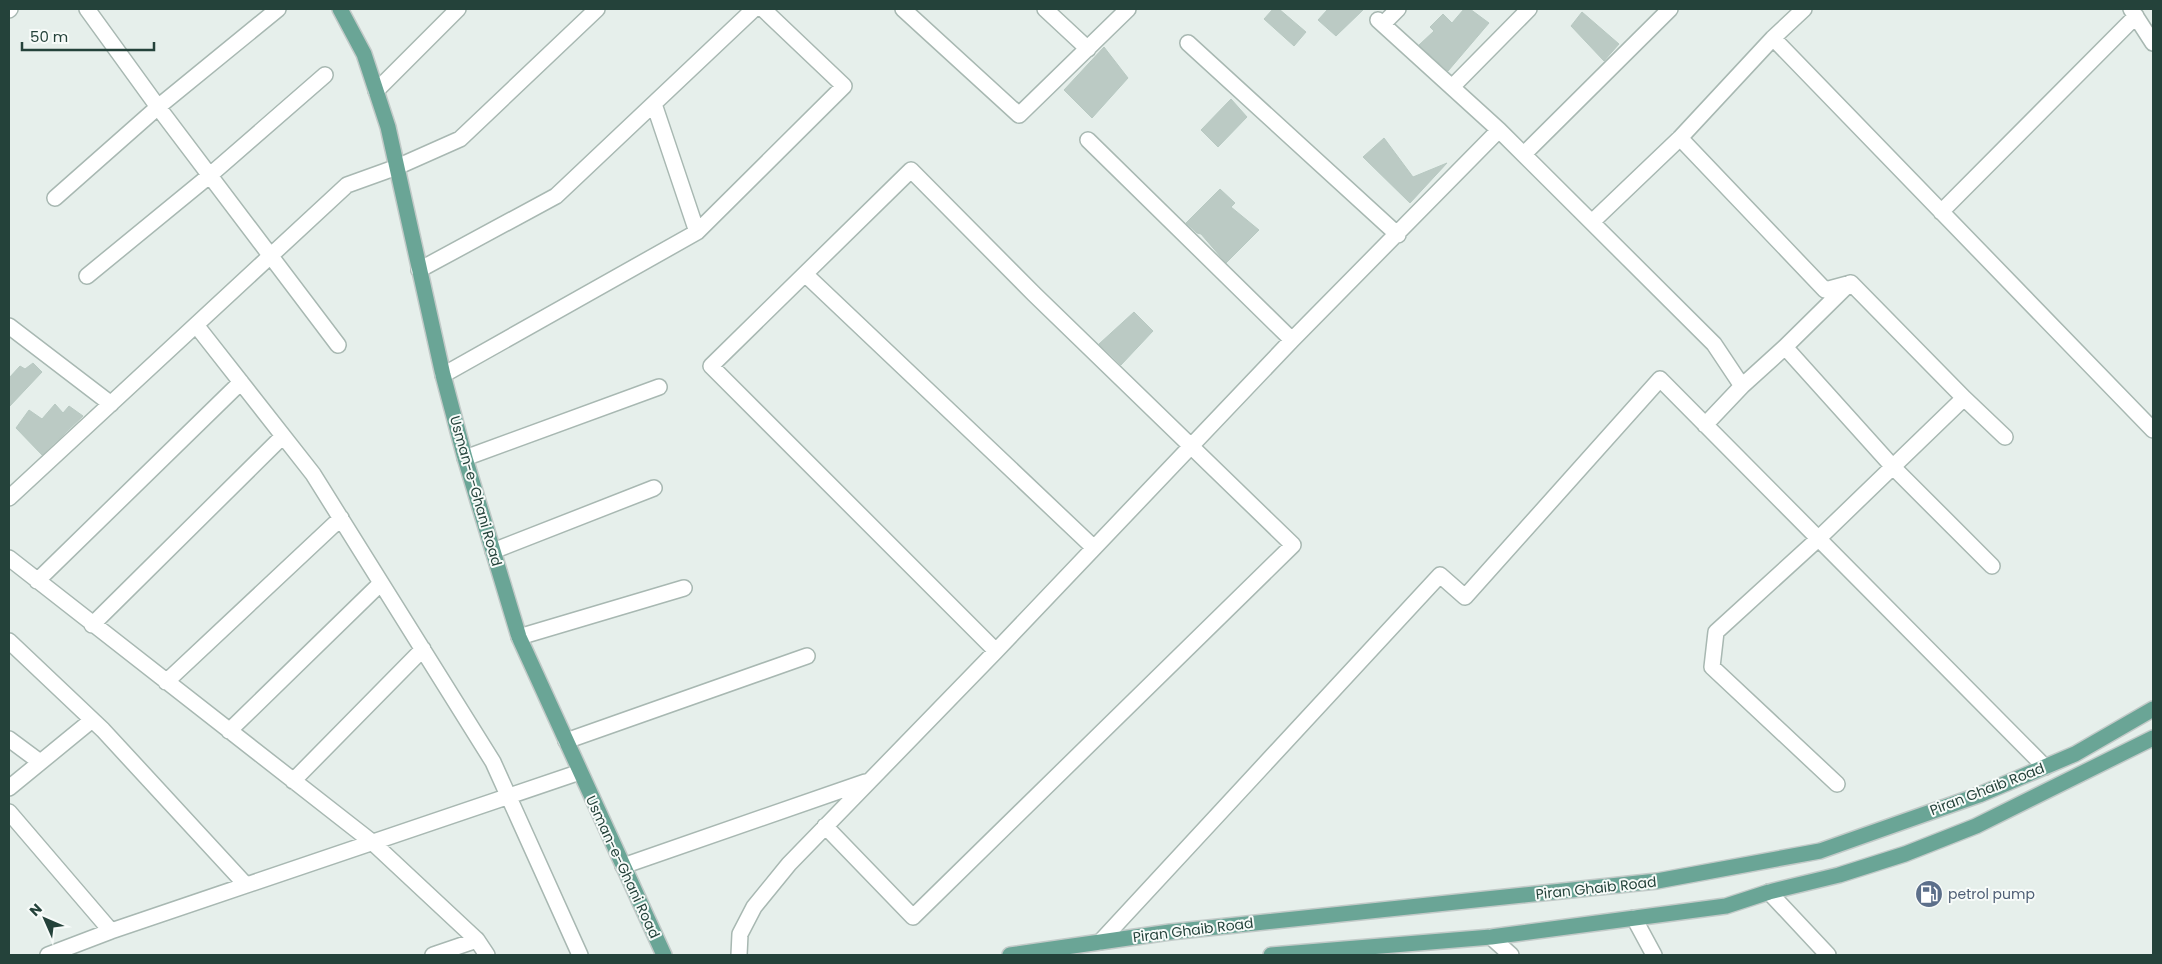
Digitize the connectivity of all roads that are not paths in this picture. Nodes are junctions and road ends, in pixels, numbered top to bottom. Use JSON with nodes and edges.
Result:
{"nodes":[{"id":1,"x":87,"y":9,"type":"edge"},
{"id":2,"x":278,"y":9,"type":"edge"},
{"id":3,"x":340,"y":9,"type":"edge"},
{"id":4,"x":458,"y":9,"type":"edge"},
{"id":5,"x":597,"y":9,"type":"edge"},
{"id":6,"x":763,"y":9,"type":"edge"},
{"id":7,"x":903,"y":9,"type":"edge"},
{"id":8,"x":1045,"y":9,"type":"edge"},
{"id":9,"x":1128,"y":9,"type":"edge"},
{"id":10,"x":1398,"y":9,"type":"edge"},
{"id":11,"x":1529,"y":9,"type":"edge"},
{"id":12,"x":1670,"y":9,"type":"edge"},
{"id":13,"x":1804,"y":9,"type":"edge"},
{"id":14,"x":746,"y":12,"type":"edge"},
{"id":15,"x":2134,"y":13,"type":"edge"},
{"id":16,"x":1773,"y":38,"type":"junction"},
{"id":17,"x":1188,"y":44,"type":"dead end"},
{"id":18,"x":2153,"y":44,"type":"edge"},
{"id":19,"x":1088,"y":49,"type":"junction"},
{"id":20,"x":325,"y":75,"type":"dead end"},
{"id":21,"x":1452,"y":87,"type":"junction"},
{"id":22,"x":376,"y":91,"type":"junction"},
{"id":23,"x":654,"y":104,"type":"junction"},
{"id":24,"x":158,"y":107,"type":"junction"},
{"id":25,"x":1500,"y":130,"type":"junction"},
{"id":26,"x":1680,"y":138,"type":"junction"},
{"id":27,"x":1088,"y":140,"type":"dead end"},
{"id":28,"x":1524,"y":154,"type":"junction"},
{"id":29,"x":397,"y":167,"type":"junction"},
{"id":30,"x":209,"y":176,"type":"junction"},
{"id":31,"x":55,"y":198,"type":"dead end"},
{"id":32,"x":1941,"y":212,"type":"junction"},
{"id":33,"x":1592,"y":222,"type":"junction"},
{"id":34,"x":697,"y":232,"type":"junction"},
{"id":35,"x":1398,"y":234,"type":"junction"},
{"id":36,"x":269,"y":257,"type":"junction"},
{"id":37,"x":419,"y":270,"type":"junction"},
{"id":38,"x":805,"y":274,"type":"junction"},
{"id":39,"x":87,"y":276,"type":"dead end"},
{"id":40,"x":1850,"y":283,"type":"junction"},
{"id":41,"x":196,"y":325,"type":"junction"},
{"id":42,"x":9,"y":326,"type":"edge"},
{"id":43,"x":1292,"y":340,"type":"junction"},
{"id":44,"x":338,"y":345,"type":"dead end"},
{"id":45,"x":1785,"y":347,"type":"junction"},
{"id":46,"x":443,"y":375,"type":"junction"},
{"id":47,"x":240,"y":382,"type":"junction"},
{"id":48,"x":659,"y":386,"type":"dead end"},
{"id":49,"x":1742,"y":386,"type":"junction"},
{"id":50,"x":1964,"y":398,"type":"junction"},
{"id":51,"x":111,"y":404,"type":"junction"},
{"id":52,"x":1705,"y":425,"type":"junction"},
{"id":53,"x":2153,"y":430,"type":"edge"},
{"id":54,"x":284,"y":436,"type":"junction"},
{"id":55,"x":2005,"y":437,"type":"dead end"},
{"id":56,"x":1192,"y":446,"type":"junction"},
{"id":57,"x":465,"y":458,"type":"junction"},
{"id":58,"x":1893,"y":467,"type":"junction"},
{"id":59,"x":654,"y":488,"type":"dead end"},
{"id":60,"x":12,"y":490,"type":"edge"},
{"id":61,"x":341,"y":518,"type":"junction"},
{"id":62,"x":1818,"y":539,"type":"junction"},
{"id":63,"x":1093,"y":547,"type":"junction"},
{"id":64,"x":493,"y":551,"type":"junction"},
{"id":65,"x":9,"y":558,"type":"edge"},
{"id":66,"x":1992,"y":566,"type":"dead end"},
{"id":67,"x":37,"y":581,"type":"junction"},
{"id":68,"x":381,"y":582,"type":"junction"},
{"id":69,"x":684,"y":588,"type":"dead end"},
{"id":70,"x":92,"y":625,"type":"junction"},
{"id":71,"x":519,"y":637,"type":"junction"},
{"id":72,"x":9,"y":642,"type":"edge"},
{"id":73,"x":423,"y":649,"type":"junction"},
{"id":74,"x":996,"y":651,"type":"junction"},
{"id":75,"x":807,"y":656,"type":"dead end"},
{"id":76,"x":166,"y":682,"type":"junction"},
{"id":77,"x":2153,"y":709,"type":"edge"},
{"id":78,"x":92,"y":720,"type":"junction"},
{"id":79,"x":229,"y":731,"type":"junction"},
{"id":80,"x":2153,"y":738,"type":"edge"},
{"id":81,"x":9,"y":739,"type":"edge"},
{"id":82,"x":566,"y":741,"type":"junction"},
{"id":83,"x":40,"y":762,"type":"junction"},
{"id":84,"x":2045,"y":767,"type":"junction"},
{"id":85,"x":580,"y":772,"type":"junction"},
{"id":86,"x":293,"y":781,"type":"junction"},
{"id":87,"x":869,"y":781,"type":"junction"},
{"id":88,"x":1837,"y":784,"type":"dead end"},
{"id":89,"x":9,"y":788,"type":"edge"},
{"id":90,"x":507,"y":796,"type":"junction"},
{"id":91,"x":9,"y":812,"type":"edge"},
{"id":92,"x":825,"y":826,"type":"junction"},
{"id":93,"x":372,"y":842,"type":"junction"},
{"id":94,"x":623,"y":866,"type":"junction"},
{"id":95,"x":246,"y":885,"type":"junction"},
{"id":96,"x":1769,"y":892,"type":"junction"},
{"id":97,"x":1634,"y":918,"type":"junction"},
{"id":98,"x":111,"y":931,"type":"junction"},
{"id":99,"x":1491,"y":937,"type":"junction"},
{"id":100,"x":477,"y":940,"type":"junction"},
{"id":101,"x":1100,"y":942,"type":"junction"},
{"id":102,"x":48,"y":955,"type":"edge"},
{"id":103,"x":433,"y":955,"type":"edge"},
{"id":104,"x":488,"y":955,"type":"edge"},
{"id":105,"x":580,"y":955,"type":"edge"},
{"id":106,"x":664,"y":955,"type":"edge"},
{"id":107,"x":739,"y":955,"type":"edge"},
{"id":108,"x":1010,"y":955,"type":"edge"},
{"id":109,"x":1271,"y":955,"type":"edge"},
{"id":110,"x":1511,"y":955,"type":"edge"},
{"id":111,"x":1654,"y":955,"type":"edge"},
{"id":112,"x":1828,"y":955,"type":"edge"}],
"edges":[{"from":1,"to":24,"type":"street"},
{"from":2,"to":24,"type":"street"},
{"from":3,"to":22,"type":"main road","name":"Usman-e-Ghani Road"},
{"from":4,"to":22,"type":"street"},
{"from":5,"to":29,"type":"street"},
{"from":6,"to":34,"type":"street"},
{"from":7,"to":19,"type":"street"},
{"from":8,"to":19,"type":"street"},
{"from":9,"to":19,"type":"street"},
{"from":10,"to":21,"type":"street"},
{"from":11,"to":21,"type":"street"},
{"from":12,"to":28,"type":"street"},
{"from":13,"to":16,"type":"street"},
{"from":14,"to":23,"type":"street"},
{"from":15,"to":18,"type":"street"},
{"from":15,"to":32,"type":"street"},
{"from":16,"to":26,"type":"street"},
{"from":16,"to":32,"type":"street"},
{"from":17,"to":35,"type":"street"},
{"from":20,"to":30,"type":"street"},
{"from":21,"to":25,"type":"street"},
{"from":22,"to":29,"type":"main road","name":"Usman-e-Ghani Road"},
{"from":23,"to":34,"type":"street"},
{"from":23,"to":37,"type":"street"},
{"from":24,"to":30,"type":"street"},
{"from":24,"to":31,"type":"street"},
{"from":25,"to":28,"type":"street"},
{"from":25,"to":35,"type":"street"},
{"from":26,"to":33,"type":"street"},
{"from":26,"to":40,"type":"street"},
{"from":27,"to":43,"type":"street"},
{"from":28,"to":33,"type":"street"},
{"from":29,"to":36,"type":"street"},
{"from":29,"to":37,"type":"main road","name":"Usman-e-Ghani Road"},
{"from":30,"to":36,"type":"street"},
{"from":30,"to":39,"type":"street"},
{"from":32,"to":53,"type":"street"},
{"from":33,"to":49,"type":"street"},
{"from":34,"to":46,"type":"street"},
{"from":35,"to":43,"type":"street"},
{"from":36,"to":41,"type":"street"},
{"from":36,"to":44,"type":"street"},
{"from":37,"to":46,"type":"main road","name":"Usman-e-Ghani Road"},
{"from":38,"to":56,"type":"street"},
{"from":38,"to":63,"type":"street"},
{"from":38,"to":74,"type":"street"},
{"from":40,"to":45,"type":"street"},
{"from":40,"to":50,"type":"street"},
{"from":41,"to":47,"type":"street"},
{"from":41,"to":51,"type":"street"},
{"from":42,"to":51,"type":"street"},
{"from":43,"to":56,"type":"street"},
{"from":45,"to":49,"type":"street"},
{"from":45,"to":58,"type":"street"},
{"from":46,"to":57,"type":"main road","name":"Usman-e-Ghani Road"},
{"from":47,"to":54,"type":"street"},
{"from":47,"to":67,"type":"street"},
{"from":48,"to":57,"type":"street"},
{"from":49,"to":52,"type":"street"},
{"from":50,"to":55,"type":"street"},
{"from":50,"to":58,"type":"street"},
{"from":51,"to":60,"type":"street"},
{"from":52,"to":62,"type":"street"},
{"from":52,"to":101,"type":"street"},
{"from":54,"to":61,"type":"street"},
{"from":54,"to":70,"type":"street"},
{"from":56,"to":63,"type":"street"},
{"from":56,"to":92,"type":"street"},
{"from":57,"to":64,"type":"main road","name":"Usman-e-Ghani Road"},
{"from":58,"to":62,"type":"street"},
{"from":58,"to":66,"type":"street"},
{"from":59,"to":64,"type":"street"},
{"from":61,"to":68,"type":"street"},
{"from":61,"to":76,"type":"street"},
{"from":62,"to":84,"type":"street"},
{"from":62,"to":88,"type":"street"},
{"from":63,"to":74,"type":"street"},
{"from":64,"to":71,"type":"main road","name":"Usman-e-Ghani Road"},
{"from":65,"to":67,"type":"street"},
{"from":67,"to":70,"type":"street"},
{"from":68,"to":73,"type":"street"},
{"from":68,"to":79,"type":"street"},
{"from":69,"to":71,"type":"street"},
{"from":70,"to":76,"type":"street"},
{"from":71,"to":82,"type":"main road","name":"Usman-e-Ghani Road"},
{"from":72,"to":78,"type":"street"},
{"from":73,"to":86,"type":"street"},
{"from":73,"to":90,"type":"street"},
{"from":74,"to":87,"type":"street"},
{"from":75,"to":82,"type":"street"},
{"from":76,"to":79,"type":"street"},
{"from":77,"to":84,"type":"main road","name":"Piran Ghaib Road"},
{"from":78,"to":83,"type":"street"},
{"from":78,"to":95,"type":"street"},
{"from":79,"to":86,"type":"street"},
{"from":80,"to":96,"type":"main road","name":"Piran Ghaib Road"},
{"from":81,"to":83,"type":"street"},
{"from":82,"to":85,"type":"main road","name":"Usman-e-Ghani Road"},
{"from":83,"to":89,"type":"street"},
{"from":84,"to":101,"type":"main road","name":"Piran Ghaib Road"},
{"from":85,"to":90,"type":"street"},
{"from":85,"to":94,"type":"main road","name":"Usman-e-Ghani Road"},
{"from":86,"to":93,"type":"street"},
{"from":87,"to":92,"type":"street"},
{"from":87,"to":94,"type":"street"},
{"from":90,"to":93,"type":"street"},
{"from":90,"to":105,"type":"street"},
{"from":91,"to":98,"type":"street"},
{"from":92,"to":107,"type":"street"},
{"from":93,"to":95,"type":"street"},
{"from":93,"to":100,"type":"street"},
{"from":94,"to":106,"type":"main road","name":"Usman-e-Ghani Road"},
{"from":95,"to":98,"type":"street"},
{"from":96,"to":97,"type":"main road","name":"Piran Ghaib Road"},
{"from":96,"to":112,"type":"street"},
{"from":97,"to":99,"type":"main road","name":"Piran Ghaib Road"},
{"from":97,"to":111,"type":"street"},
{"from":98,"to":102,"type":"street"},
{"from":99,"to":109,"type":"main road","name":"Piran Ghaib Road"},
{"from":99,"to":110,"type":"street"},
{"from":100,"to":103,"type":"street"},
{"from":100,"to":104,"type":"street"},
{"from":101,"to":108,"type":"main road","name":"Piran Ghaib Road"}]}
